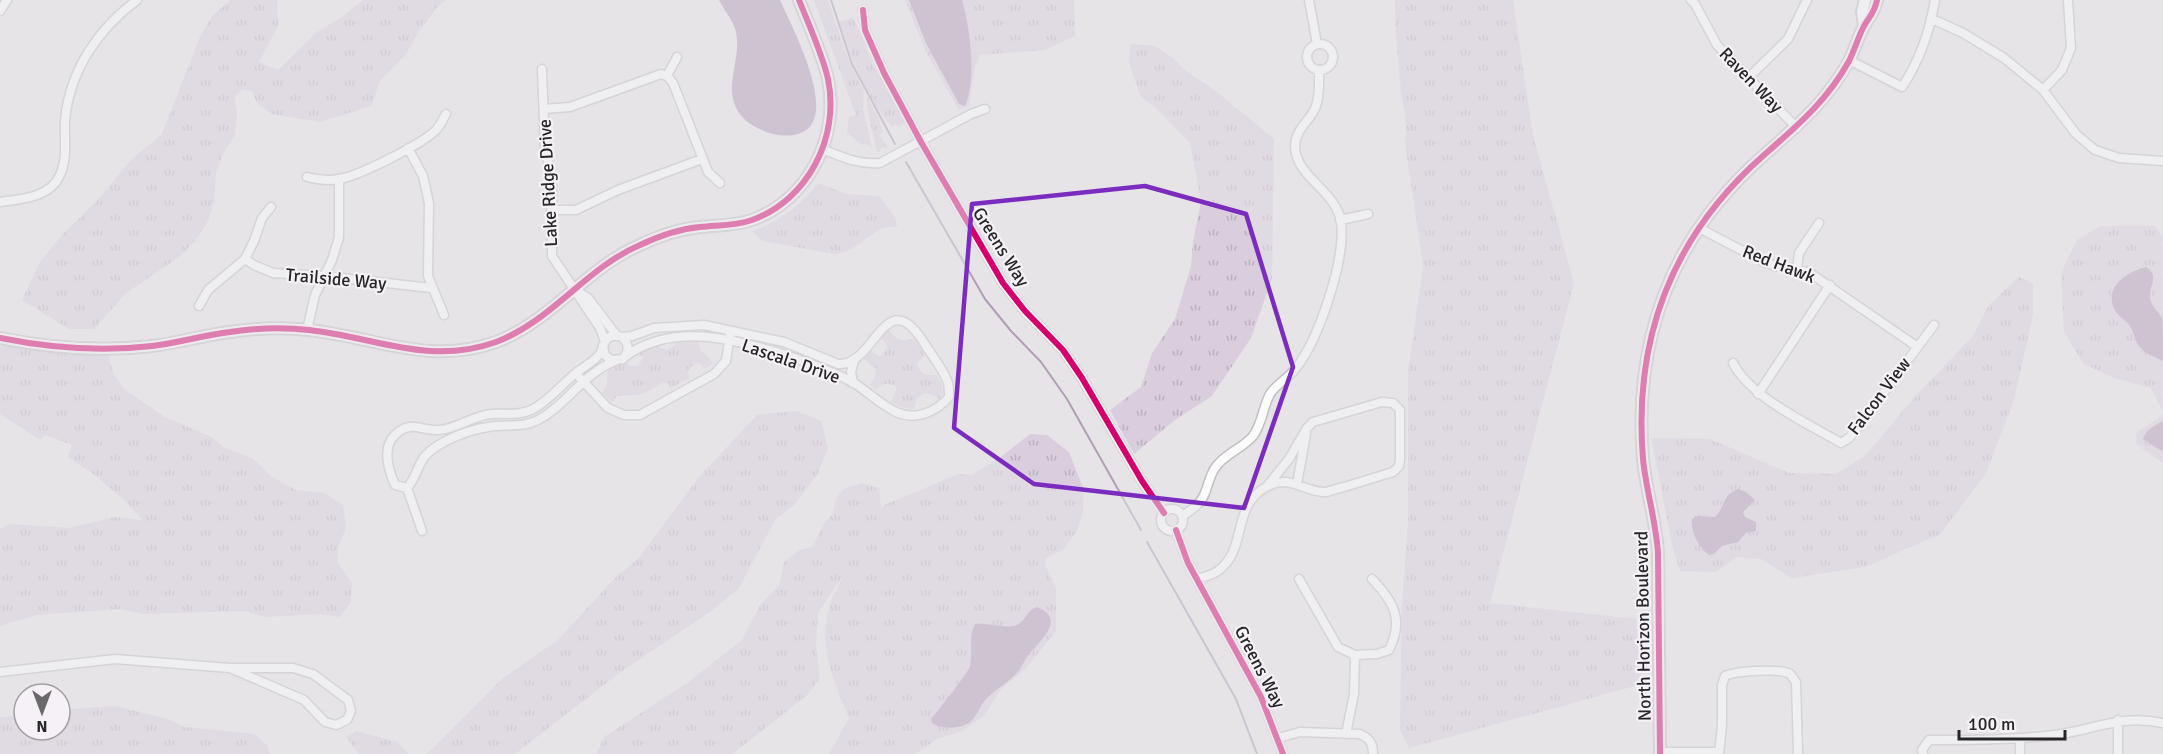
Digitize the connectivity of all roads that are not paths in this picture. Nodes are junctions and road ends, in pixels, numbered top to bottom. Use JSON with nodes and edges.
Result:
{"nodes":[{"id":1,"x":7,"y":0,"type":"edge"},
{"id":2,"x":137,"y":0,"type":"edge"},
{"id":3,"x":799,"y":0,"type":"edge"},
{"id":4,"x":1309,"y":0,"type":"edge"},
{"id":5,"x":1690,"y":0,"type":"edge"},
{"id":6,"x":1807,"y":0,"type":"edge"},
{"id":7,"x":1865,"y":0,"type":"edge"},
{"id":8,"x":1877,"y":0,"type":"edge"},
{"id":9,"x":1935,"y":0,"type":"edge"},
{"id":10,"x":2068,"y":0,"type":"edge"},
{"id":11,"x":863,"y":10,"type":"dead end"},
{"id":12,"x":0,"y":11,"type":"edge"},
{"id":13,"x":1932,"y":19,"type":"junction"},
{"id":14,"x":1864,"y":25,"type":"junction"},
{"id":15,"x":1317,"y":44,"type":"junction"},
{"id":16,"x":677,"y":57,"type":"dead end"},
{"id":17,"x":1849,"y":60,"type":"junction"},
{"id":18,"x":542,"y":69,"type":"dead end"},
{"id":19,"x":1319,"y":70,"type":"junction"},
{"id":20,"x":667,"y":76,"type":"junction"},
{"id":21,"x":1749,"y":78,"type":"junction"},
{"id":22,"x":2043,"y":90,"type":"junction"},
{"id":23,"x":544,"y":109,"type":"junction"},
{"id":24,"x":985,"y":109,"type":"dead end"},
{"id":25,"x":446,"y":114,"type":"dead end"},
{"id":26,"x":1797,"y":128,"type":"junction"},
{"id":27,"x":921,"y":142,"type":"junction"},
{"id":28,"x":408,"y":148,"type":"junction"},
{"id":29,"x":822,"y":149,"type":"junction"},
{"id":30,"x":702,"y":159,"type":"junction"},
{"id":31,"x":2163,"y":161,"type":"edge"},
{"id":32,"x":307,"y":177,"type":"dead end"},
{"id":33,"x":339,"y":179,"type":"junction"},
{"id":34,"x":720,"y":183,"type":"dead end"},
{"id":35,"x":0,"y":202,"type":"edge"},
{"id":36,"x":271,"y":207,"type":"dead end"},
{"id":37,"x":551,"y":210,"type":"junction"},
{"id":38,"x":1368,"y":214,"type":"dead end"},
{"id":39,"x":1340,"y":220,"type":"junction"},
{"id":40,"x":1819,"y":223,"type":"dead end"},
{"id":41,"x":1699,"y":228,"type":"junction"},
{"id":42,"x":245,"y":259,"type":"junction"},
{"id":43,"x":1797,"y":268,"type":"junction"},
{"id":44,"x":324,"y":276,"type":"junction"},
{"id":45,"x":1830,"y":285,"type":"junction"},
{"id":46,"x":431,"y":288,"type":"junction"},
{"id":47,"x":575,"y":290,"type":"junction"},
{"id":48,"x":199,"y":306,"type":"dead end"},
{"id":49,"x":444,"y":315,"type":"dead end"},
{"id":50,"x":1934,"y":325,"type":"dead end"},
{"id":51,"x":731,"y":329,"type":"junction"},
{"id":52,"x":307,"y":330,"type":"junction"},
{"id":53,"x":619,"y":337,"type":"junction"},
{"id":54,"x":0,"y":338,"type":"edge"},
{"id":55,"x":729,"y":339,"type":"junction"},
{"id":56,"x":604,"y":344,"type":"junction"},
{"id":57,"x":1916,"y":346,"type":"junction"},
{"id":58,"x":626,"y":356,"type":"junction"},
{"id":59,"x":615,"y":361,"type":"junction"},
{"id":60,"x":854,"y":361,"type":"junction"},
{"id":61,"x":1733,"y":363,"type":"dead end"},
{"id":62,"x":575,"y":373,"type":"junction"},
{"id":63,"x":582,"y":381,"type":"junction"},
{"id":64,"x":853,"y":383,"type":"junction"},
{"id":65,"x":1758,"y":394,"type":"junction"},
{"id":66,"x":1307,"y":428,"type":"junction"},
{"id":67,"x":1297,"y":484,"type":"junction"},
{"id":68,"x":1268,"y":485,"type":"junction"},
{"id":69,"x":407,"y":488,"type":"junction"},
{"id":70,"x":1164,"y":513,"type":"junction"},
{"id":71,"x":1183,"y":516,"type":"junction"},
{"id":72,"x":1176,"y":530,"type":"junction"},
{"id":73,"x":422,"y":531,"type":"dead end"},
{"id":74,"x":1197,"y":579,"type":"junction"},
{"id":75,"x":1299,"y":579,"type":"dead end"},
{"id":76,"x":1372,"y":579,"type":"dead end"},
{"id":77,"x":1355,"y":655,"type":"junction"},
{"id":78,"x":230,"y":668,"type":"junction"},
{"id":79,"x":0,"y":672,"type":"edge"},
{"id":80,"x":2118,"y":720,"type":"junction"},
{"id":81,"x":2163,"y":723,"type":"edge"},
{"id":82,"x":1346,"y":734,"type":"junction"},
{"id":83,"x":1278,"y":738,"type":"junction"},
{"id":84,"x":2020,"y":738,"type":"junction"},
{"id":85,"x":1660,"y":753,"type":"edge"},
{"id":86,"x":1719,"y":753,"type":"edge"},
{"id":87,"x":1282,"y":754,"type":"edge"},
{"id":88,"x":1373,"y":754,"type":"edge"},
{"id":89,"x":1798,"y":754,"type":"edge"},
{"id":90,"x":1923,"y":754,"type":"edge"},
{"id":91,"x":2020,"y":754,"type":"edge"},
{"id":92,"x":2118,"y":754,"type":"edge"}],
"edges":[{"from":1,"to":12,"type":"street"},
{"from":2,"to":35,"type":"street"},
{"from":3,"to":29,"type":"street"},
{"from":4,"to":15,"type":"street"},
{"from":5,"to":21,"type":"street","name":"Raven Way"},
{"from":6,"to":21,"type":"street"},
{"from":7,"to":14,"type":"street","name":"North Horizon Boulevard"},
{"from":8,"to":14,"type":"street","name":"North Horizon Boulevard"},
{"from":9,"to":13,"type":"street"},
{"from":10,"to":22,"type":"street"},
{"from":11,"to":27,"type":"street","name":"Greens Way"},
{"from":13,"to":17,"type":"street"},
{"from":13,"to":22,"type":"street"},
{"from":14,"to":17,"type":"street","name":"North Horizon Boulevard"},
{"from":15,"to":19,"type":"street"},
{"from":15,"to":19,"type":"street"},
{"from":16,"to":20,"type":"street"},
{"from":17,"to":26,"type":"street","name":"North Horizon Boulevard"},
{"from":18,"to":23,"type":"street","name":"Lake Ridge Drive"},
{"from":19,"to":39,"type":"street"},
{"from":20,"to":23,"type":"street"},
{"from":20,"to":30,"type":"street"},
{"from":21,"to":26,"type":"street","name":"Raven Way"},
{"from":22,"to":31,"type":"street"},
{"from":23,"to":37,"type":"street","name":"Lake Ridge Drive"},
{"from":24,"to":27,"type":"street"},
{"from":25,"to":28,"type":"street"},
{"from":26,"to":41,"type":"street","name":"North Horizon Boulevard"},
{"from":27,"to":29,"type":"street"},
{"from":27,"to":70,"type":"street","name":"Greens Way"},
{"from":28,"to":33,"type":"street"},
{"from":28,"to":46,"type":"street"},
{"from":29,"to":47,"type":"street"},
{"from":30,"to":34,"type":"street"},
{"from":30,"to":37,"type":"street"},
{"from":32,"to":33,"type":"street"},
{"from":33,"to":44,"type":"street"},
{"from":36,"to":42,"type":"street"},
{"from":37,"to":47,"type":"street","name":"Lake Ridge Drive"},
{"from":38,"to":39,"type":"street"},
{"from":39,"to":71,"type":"street"},
{"from":40,"to":43,"type":"street"},
{"from":41,"to":43,"type":"street","name":"Red Hawk"},
{"from":41,"to":85,"type":"street","name":"North Horizon Boulevard"},
{"from":42,"to":44,"type":"street","name":"Trailside Way"},
{"from":42,"to":48,"type":"street"},
{"from":43,"to":45,"type":"street","name":"Red Hawk"},
{"from":44,"to":46,"type":"street","name":"Trailside Way"},
{"from":44,"to":52,"type":"street"},
{"from":45,"to":57,"type":"street","name":"Red Hawk"},
{"from":45,"to":65,"type":"street"},
{"from":46,"to":49,"type":"street"},
{"from":47,"to":52,"type":"street"},
{"from":47,"to":53,"type":"street"},
{"from":47,"to":56,"type":"street"},
{"from":50,"to":57,"type":"street","name":"Falcon View"},
{"from":51,"to":53,"type":"street","name":"Lascala Drive"},
{"from":51,"to":55,"type":"street","name":"Lascala Drive"},
{"from":51,"to":60,"type":"street","name":"Lascala Drive"},
{"from":52,"to":54,"type":"street"},
{"from":53,"to":56,"type":"street"},
{"from":53,"to":58,"type":"street"},
{"from":55,"to":58,"type":"street","name":"Lascala Drive"},
{"from":55,"to":63,"type":"street","name":"Lascala Drive"},
{"from":55,"to":64,"type":"street","name":"Lascala Drive"},
{"from":56,"to":59,"type":"street"},
{"from":56,"to":62,"type":"street"},
{"from":57,"to":65,"type":"street","name":"Falcon View"},
{"from":58,"to":59,"type":"street"},
{"from":59,"to":63,"type":"street"},
{"from":60,"to":64,"type":"street","name":"Lascala Drive"},
{"from":60,"to":64,"type":"street","name":"Lascala Drive"},
{"from":61,"to":65,"type":"street","name":"Falcon View"},
{"from":62,"to":63,"type":"street","name":"Lascala Drive"},
{"from":62,"to":69,"type":"street"},
{"from":63,"to":69,"type":"street"},
{"from":66,"to":67,"type":"street"},
{"from":66,"to":67,"type":"street"},
{"from":66,"to":68,"type":"street"},
{"from":67,"to":68,"type":"street"},
{"from":68,"to":74,"type":"street"},
{"from":69,"to":73,"type":"street"},
{"from":70,"to":71,"type":"street"},
{"from":70,"to":72,"type":"street"},
{"from":71,"to":72,"type":"street"},
{"from":72,"to":74,"type":"street","name":"Greens Way"},
{"from":74,"to":83,"type":"street","name":"Greens Way"},
{"from":75,"to":77,"type":"street"},
{"from":76,"to":77,"type":"street"},
{"from":77,"to":82,"type":"street"},
{"from":78,"to":78,"type":"street"},
{"from":78,"to":79,"type":"street"},
{"from":80,"to":81,"type":"street"},
{"from":80,"to":84,"type":"street"},
{"from":80,"to":92,"type":"street"},
{"from":82,"to":83,"type":"street"},
{"from":82,"to":88,"type":"street"},
{"from":83,"to":87,"type":"street","name":"Greens Way"},
{"from":84,"to":90,"type":"street"},
{"from":84,"to":91,"type":"street"},
{"from":85,"to":86,"type":"street"},
{"from":86,"to":89,"type":"street"}]}
